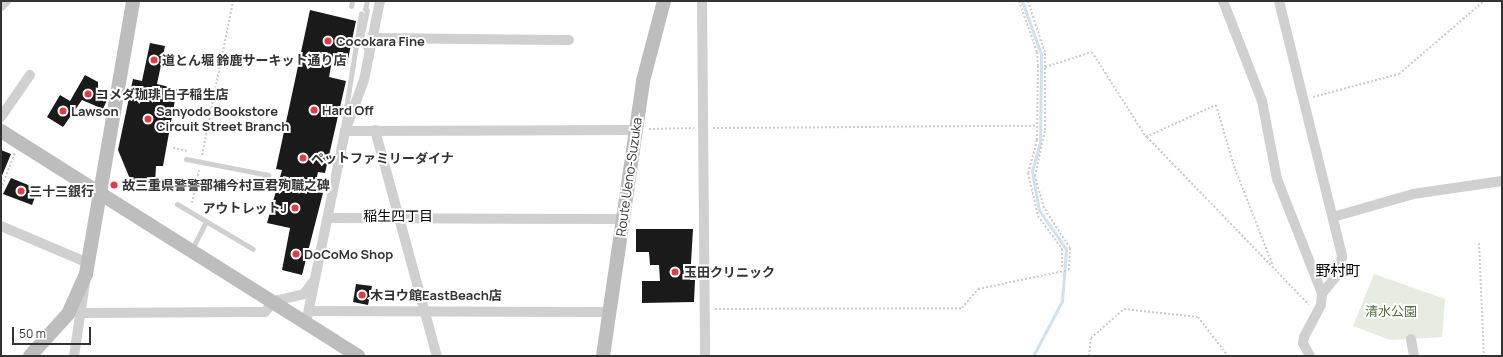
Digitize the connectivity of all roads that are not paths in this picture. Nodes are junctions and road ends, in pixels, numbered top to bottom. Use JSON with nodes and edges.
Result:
{"nodes":[{"id":1,"x":6,"y":1,"type":"edge"},
{"id":2,"x":133,"y":1,"type":"edge"},
{"id":3,"x":367,"y":1,"type":"edge"},
{"id":4,"x":380,"y":1,"type":"edge"},
{"id":5,"x":664,"y":1,"type":"edge"},
{"id":6,"x":702,"y":1,"type":"edge"},
{"id":7,"x":1223,"y":1,"type":"edge"},
{"id":8,"x":1280,"y":1,"type":"edge"},
{"id":9,"x":1,"y":6,"type":"edge"},
{"id":10,"x":364,"y":11,"type":"junction"},
{"id":11,"x":373,"y":38,"type":"junction"},
{"id":12,"x":569,"y":40,"type":"dead end"},
{"id":13,"x":369,"y":55,"type":"junction"},
{"id":14,"x":30,"y":75,"type":"dead end"},
{"id":15,"x":1,"y":117,"type":"edge"},
{"id":16,"x":375,"y":130,"type":"junction"},
{"id":17,"x":635,"y":130,"type":"junction"},
{"id":18,"x":1,"y":131,"type":"edge"},
{"id":19,"x":345,"y":131,"type":"junction"},
{"id":20,"x":186,"y":159,"type":"dead end"},
{"id":21,"x":268,"y":175,"type":"dead end"},
{"id":22,"x":1502,"y":181,"type":"edge"},
{"id":23,"x":100,"y":192,"type":"junction"},
{"id":24,"x":177,"y":204,"type":"dead end"},
{"id":25,"x":1333,"y":217,"type":"junction"},
{"id":26,"x":328,"y":218,"type":"junction"},
{"id":27,"x":398,"y":219,"type":"junction"},
{"id":28,"x":622,"y":219,"type":"junction"},
{"id":29,"x":206,"y":221,"type":"junction"},
{"id":30,"x":1,"y":226,"type":"edge"},
{"id":31,"x":192,"y":249,"type":"junction"},
{"id":32,"x":253,"y":249,"type":"dead end"},
{"id":33,"x":87,"y":269,"type":"junction"},
{"id":34,"x":316,"y":277,"type":"junction"},
{"id":35,"x":1322,"y":293,"type":"junction"},
{"id":36,"x":274,"y":300,"type":"junction"},
{"id":37,"x":424,"y":310,"type":"junction"},
{"id":38,"x":609,"y":312,"type":"junction"},
{"id":39,"x":82,"y":313,"type":"junction"},
{"id":40,"x":308,"y":317,"type":"junction"},
{"id":41,"x":1410,"y":339,"type":"dead end"},
{"id":42,"x":30,"y":356,"type":"edge"},
{"id":43,"x":74,"y":356,"type":"edge"},
{"id":44,"x":358,"y":356,"type":"edge"},
{"id":45,"x":437,"y":356,"type":"edge"},
{"id":46,"x":603,"y":356,"type":"edge"},
{"id":47,"x":705,"y":356,"type":"edge"},
{"id":48,"x":1310,"y":356,"type":"edge"},
{"id":49,"x":1414,"y":356,"type":"edge"}],
"edges":[{"from":1,"to":9,"type":"street"},
{"from":2,"to":23,"type":"street"},
{"from":3,"to":10,"type":"lane"},
{"from":4,"to":11,"type":"street"},
{"from":5,"to":17,"type":"street","name":"Route Ueno-Suzuka"},
{"from":6,"to":47,"type":"street"},
{"from":7,"to":35,"type":"street"},
{"from":8,"to":25,"type":"street"},
{"from":10,"to":13,"type":"lane"},
{"from":10,"to":19,"type":"lane"},
{"from":11,"to":12,"type":"street"},
{"from":11,"to":13,"type":"street"},
{"from":13,"to":19,"type":"street"},
{"from":14,"to":15,"type":"street"},
{"from":16,"to":17,"type":"street"},
{"from":16,"to":19,"type":"street"},
{"from":16,"to":27,"type":"street"},
{"from":17,"to":28,"type":"street","name":"Route Ueno-Suzuka"},
{"from":18,"to":23,"type":"street"},
{"from":19,"to":26,"type":"street"},
{"from":20,"to":21,"type":"lane"},
{"from":22,"to":25,"type":"street"},
{"from":23,"to":31,"type":"street"},
{"from":23,"to":33,"type":"street"},
{"from":24,"to":29,"type":"lane"},
{"from":25,"to":35,"type":"street"},
{"from":26,"to":27,"type":"street"},
{"from":26,"to":34,"type":"street"},
{"from":27,"to":28,"type":"street"},
{"from":27,"to":37,"type":"street"},
{"from":28,"to":38,"type":"street","name":"Route Ueno-Suzuka"},
{"from":29,"to":31,"type":"lane"},
{"from":29,"to":32,"type":"lane"},
{"from":30,"to":33,"type":"street"},
{"from":31,"to":36,"type":"street"},
{"from":33,"to":39,"type":"street"},
{"from":33,"to":42,"type":"street"},
{"from":34,"to":36,"type":"street"},
{"from":34,"to":40,"type":"street"},
{"from":35,"to":48,"type":"street"},
{"from":36,"to":39,"type":"street"},
{"from":36,"to":40,"type":"street"},
{"from":37,"to":38,"type":"street"},
{"from":37,"to":40,"type":"street"},
{"from":37,"to":45,"type":"street"},
{"from":38,"to":46,"type":"street","name":"Route Ueno-Suzuka"},
{"from":39,"to":43,"type":"street"},
{"from":40,"to":44,"type":"street"},
{"from":41,"to":49,"type":"street"}]}
